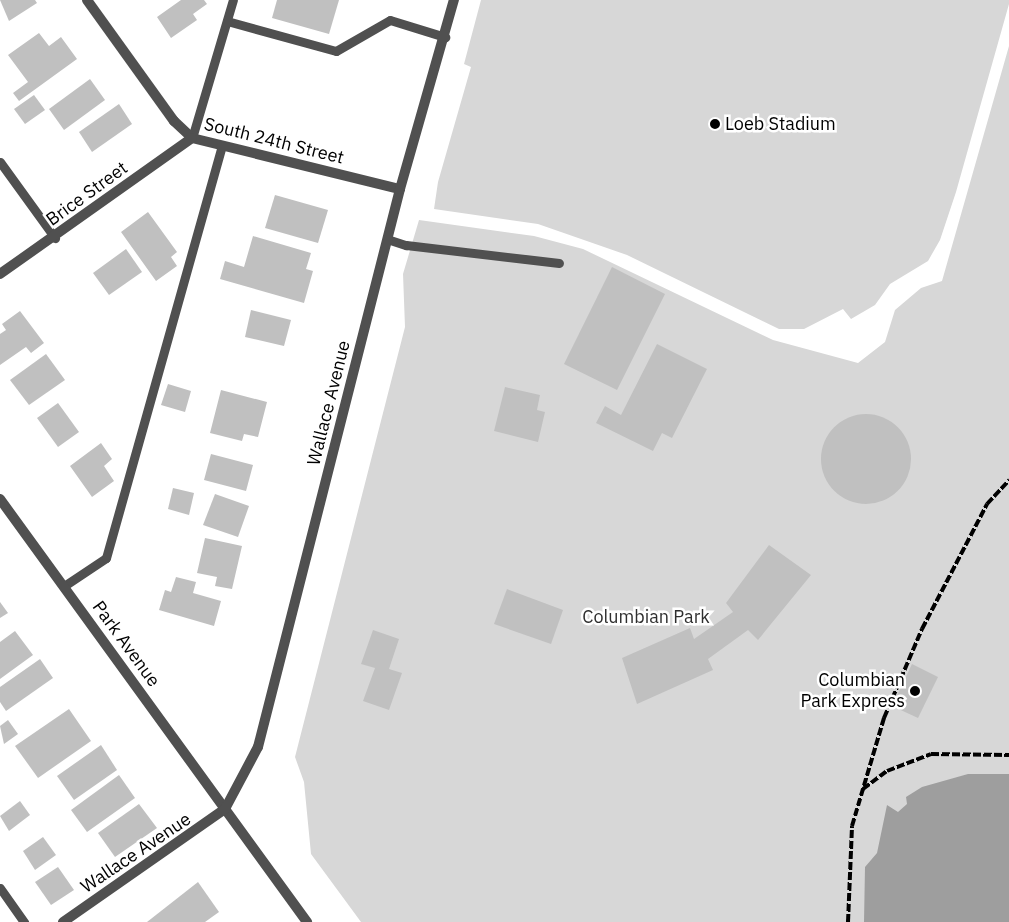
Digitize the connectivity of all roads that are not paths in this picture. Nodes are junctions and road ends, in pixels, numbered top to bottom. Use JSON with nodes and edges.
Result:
{"nodes":[{"id":1,"x":87,"y":0,"type":"edge"},
{"id":2,"x":233,"y":0,"type":"edge"},
{"id":3,"x":454,"y":0,"type":"edge"},
{"id":4,"x":227,"y":21,"type":"junction"},
{"id":5,"x":445,"y":37,"type":"junction"},
{"id":6,"x":192,"y":138,"type":"junction"},
{"id":7,"x":222,"y":145,"type":"junction"},
{"id":8,"x":0,"y":162,"type":"edge"},
{"id":9,"x":400,"y":189,"type":"junction"},
{"id":10,"x":55,"y":238,"type":"junction"},
{"id":11,"x":387,"y":239,"type":"junction"},
{"id":12,"x":560,"y":263,"type":"dead end"},
{"id":13,"x":0,"y":274,"type":"edge"},
{"id":14,"x":0,"y":498,"type":"edge"},
{"id":15,"x":64,"y":586,"type":"junction"},
{"id":16,"x":225,"y":809,"type":"junction"},
{"id":17,"x":0,"y":888,"type":"edge"},
{"id":18,"x":24,"y":922,"type":"edge"},
{"id":19,"x":63,"y":922,"type":"edge"},
{"id":20,"x":307,"y":922,"type":"edge"}],
"edges":[{"from":1,"to":6,"type":"street","name":"South 24th Street"},
{"from":2,"to":4,"type":"lane"},
{"from":3,"to":5,"type":"street","name":"Wallace Avenue"},
{"from":4,"to":5,"type":"lane"},
{"from":4,"to":6,"type":"lane"},
{"from":5,"to":9,"type":"street","name":"Wallace Avenue"},
{"from":6,"to":7,"type":"street","name":"South 24th Street"},
{"from":6,"to":10,"type":"street","name":"Brice Street"},
{"from":7,"to":9,"type":"street","name":"South 24th Street"},
{"from":7,"to":15,"type":"lane"},
{"from":8,"to":10,"type":"lane"},
{"from":9,"to":11,"type":"street","name":"Wallace Avenue"},
{"from":10,"to":13,"type":"street","name":"Brice Street"},
{"from":11,"to":12,"type":"lane"},
{"from":11,"to":16,"type":"street","name":"Wallace Avenue"},
{"from":14,"to":15,"type":"street","name":"Park Avenue"},
{"from":15,"to":16,"type":"street","name":"Park Avenue"},
{"from":16,"to":19,"type":"street","name":"Wallace Avenue"},
{"from":16,"to":20,"type":"street"},
{"from":17,"to":18,"type":"lane"}]}
